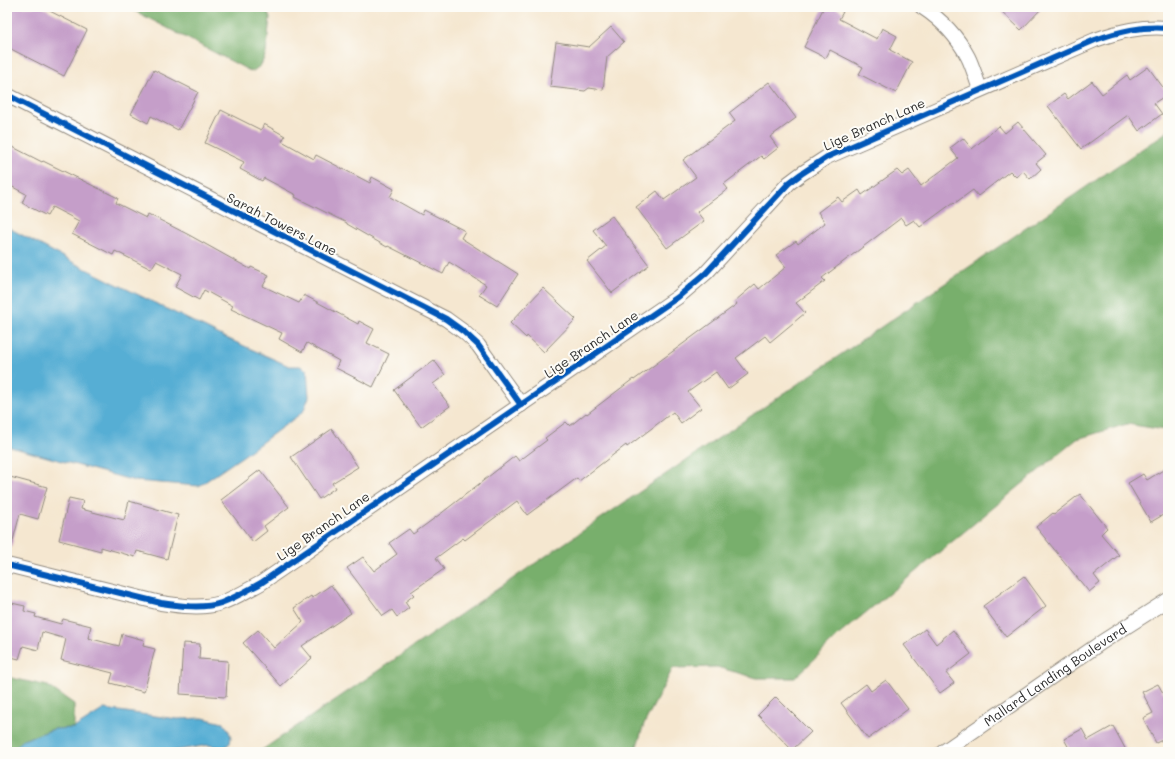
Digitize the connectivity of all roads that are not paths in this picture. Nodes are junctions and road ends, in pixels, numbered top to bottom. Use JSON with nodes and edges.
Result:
{"nodes":[{"id":1,"x":922,"y":7,"type":"edge"},
{"id":2,"x":1168,"y":28,"type":"edge"},
{"id":3,"x":980,"y":89,"type":"junction"},
{"id":4,"x":7,"y":95,"type":"edge"},
{"id":5,"x":521,"y":405,"type":"junction"},
{"id":6,"x":7,"y":565,"type":"edge"},
{"id":7,"x":1168,"y":600,"type":"edge"},
{"id":8,"x":943,"y":752,"type":"edge"}],
"edges":[{"from":1,"to":3,"type":"street"},
{"from":2,"to":3,"type":"street","name":"Lige Branch Lane"},
{"from":3,"to":5,"type":"street","name":"Lige Branch Lane"},
{"from":4,"to":5,"type":"street","name":"Sarah Towers Lane"},
{"from":5,"to":6,"type":"street","name":"Lige Branch Lane"},
{"from":7,"to":8,"type":"street","name":"Mallard Landing Boulevard"}]}
